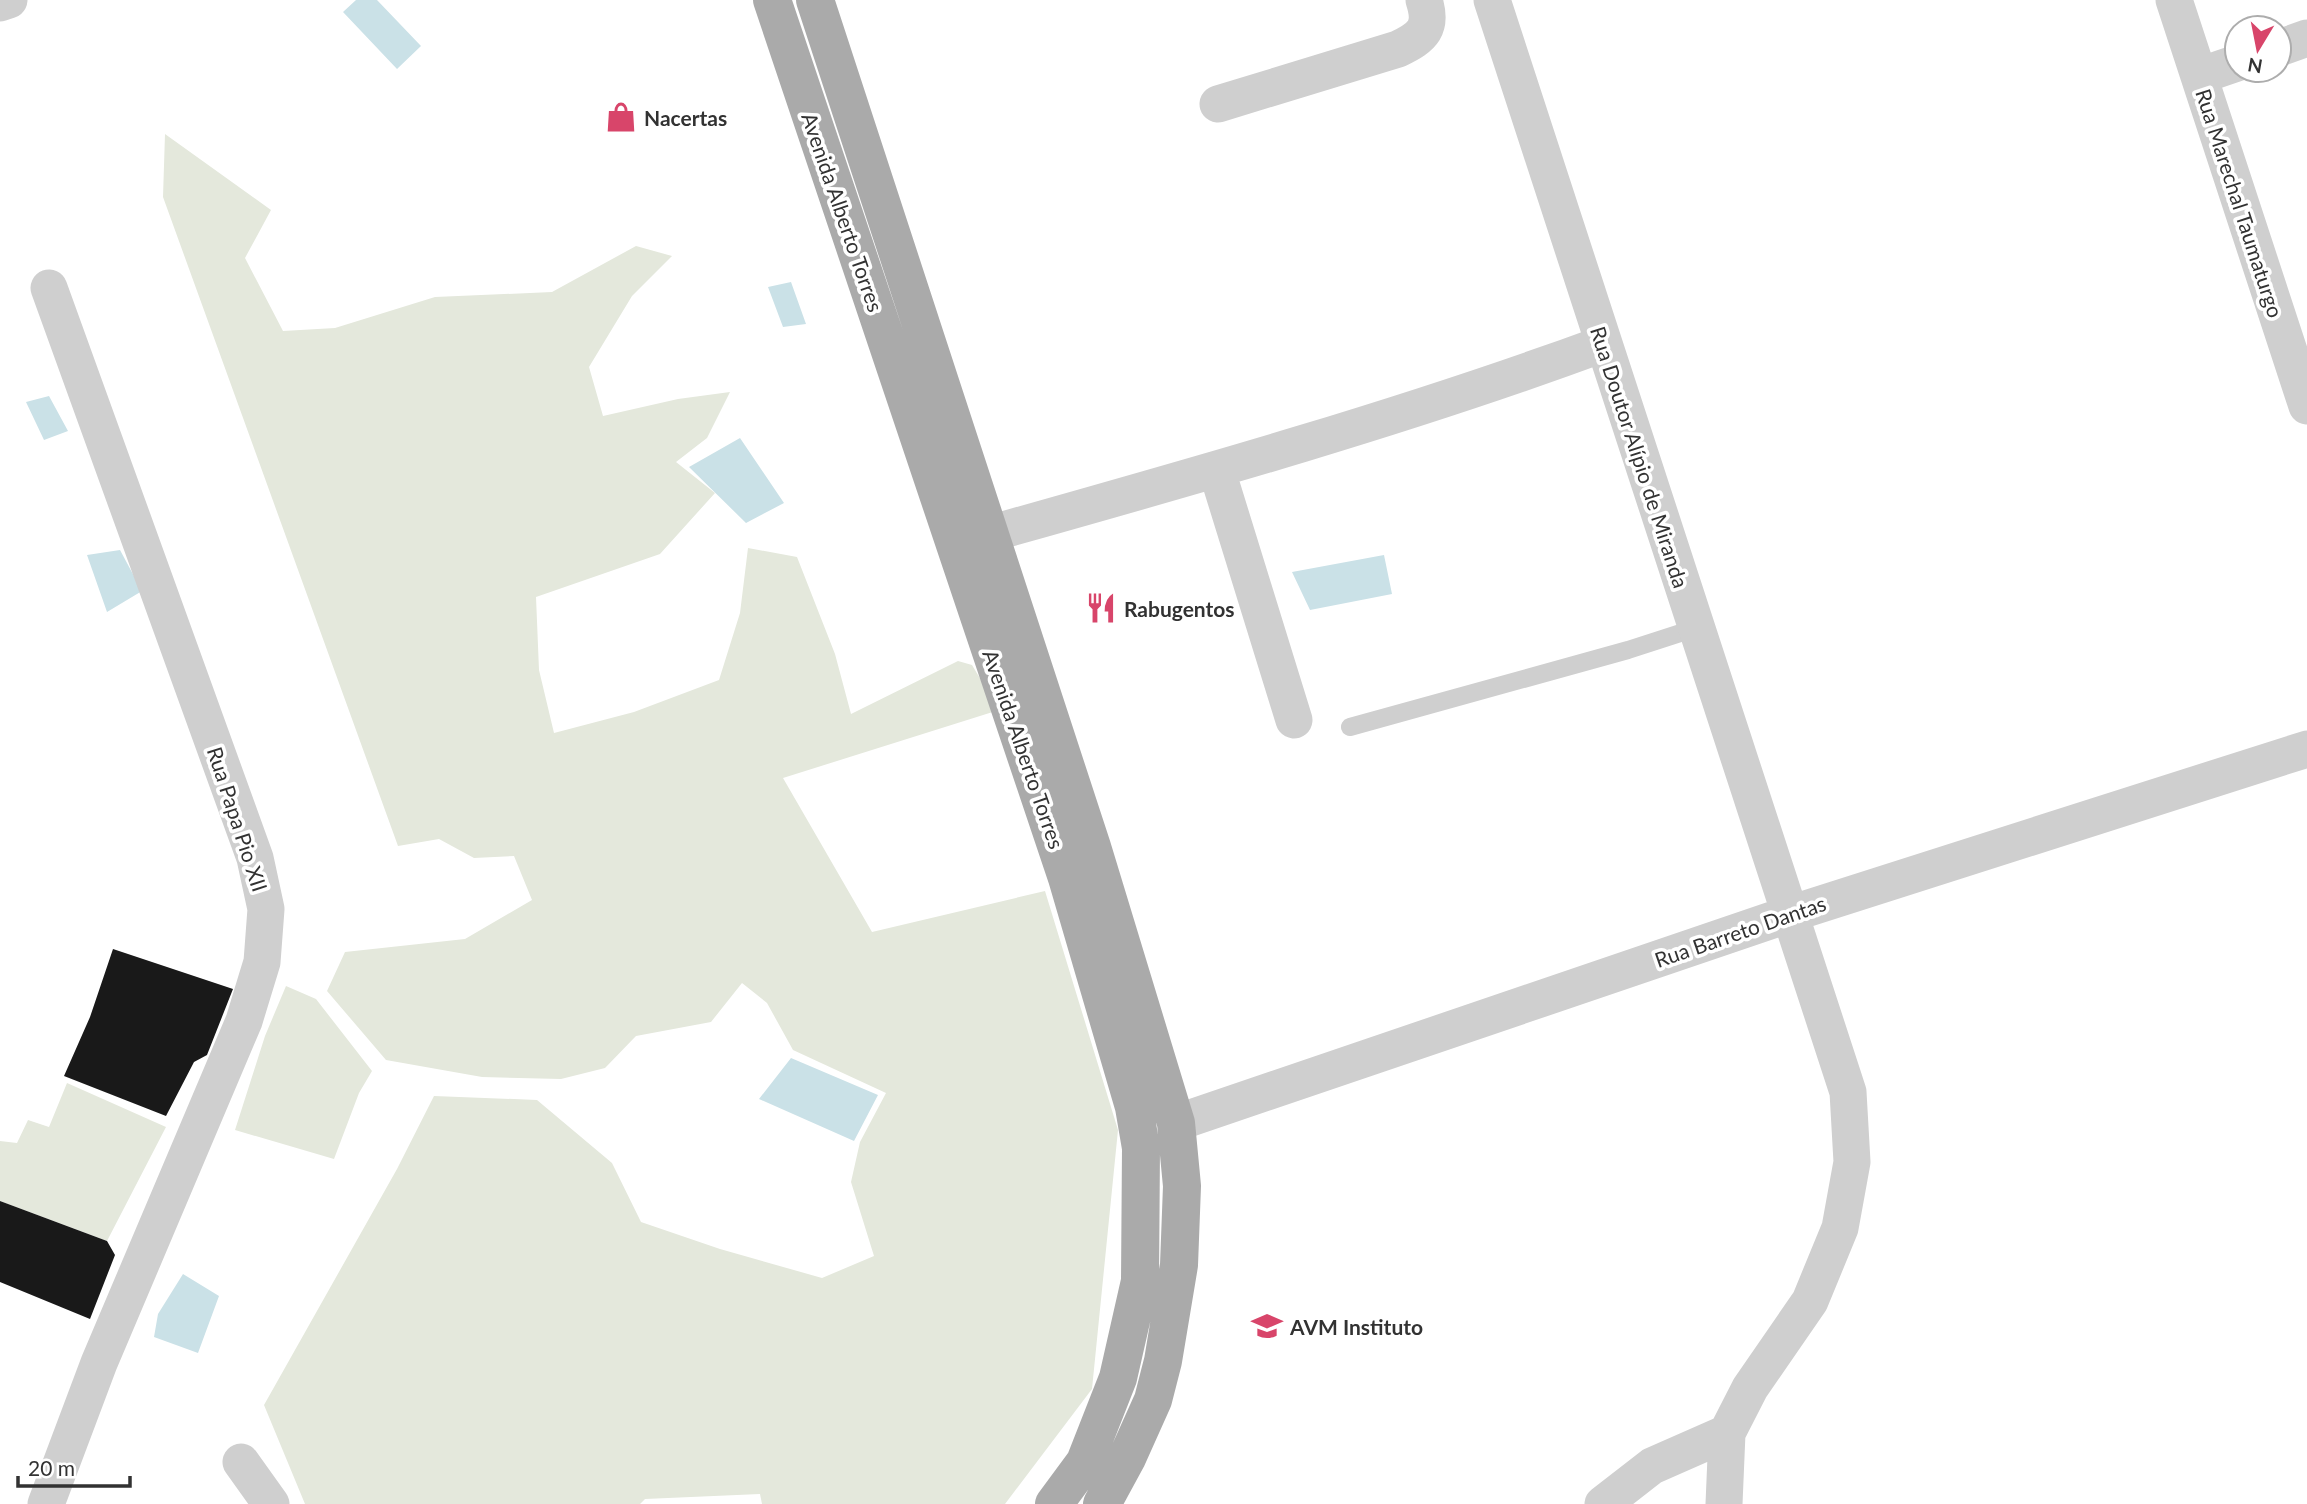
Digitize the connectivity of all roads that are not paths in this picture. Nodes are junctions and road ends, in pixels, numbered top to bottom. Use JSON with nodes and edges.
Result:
{"nodes":[{"id":1,"x":9,"y":0,"type":"edge"},
{"id":2,"x":772,"y":0,"type":"edge"},
{"id":3,"x":815,"y":0,"type":"edge"},
{"id":4,"x":1424,"y":0,"type":"edge"},
{"id":5,"x":1492,"y":0,"type":"edge"},
{"id":6,"x":2174,"y":0,"type":"edge"},
{"id":7,"x":0,"y":3,"type":"edge"},
{"id":8,"x":2223,"y":68,"type":"edge"},
{"id":9,"x":2199,"y":76,"type":"junction"},
{"id":10,"x":1218,"y":104,"type":"dead end"},
{"id":11,"x":49,"y":288,"type":"dead end"},
{"id":12,"x":1603,"y":344,"type":"junction"},
{"id":13,"x":2307,"y":406,"type":"edge"},
{"id":14,"x":1217,"y":471,"type":"junction"},
{"id":15,"x":989,"y":534,"type":"junction"},
{"id":16,"x":1696,"y":628,"type":"junction"},
{"id":17,"x":1294,"y":720,"type":"dead end"},
{"id":18,"x":1350,"y":727,"type":"dead end"},
{"id":19,"x":2307,"y":749,"type":"edge"},
{"id":20,"x":1790,"y":914,"type":"junction"},
{"id":21,"x":1176,"y":1123,"type":"junction"},
{"id":22,"x":1727,"y":1433,"type":"junction"},
{"id":23,"x":241,"y":1462,"type":"dead end"},
{"id":24,"x":46,"y":1504,"type":"edge"},
{"id":25,"x":271,"y":1504,"type":"edge"},
{"id":26,"x":1055,"y":1504,"type":"edge"},
{"id":27,"x":1102,"y":1504,"type":"edge"},
{"id":28,"x":1603,"y":1504,"type":"edge"},
{"id":29,"x":1724,"y":1504,"type":"edge"}],
"edges":[{"from":1,"to":7,"type":"street"},
{"from":2,"to":26,"type":"main road","name":"Avenida Alberto Torres"},
{"from":3,"to":15,"type":"main road","name":"Avenida Alberto Torres"},
{"from":4,"to":10,"type":"street"},
{"from":5,"to":12,"type":"street","name":"Rua Doutor Alípio de Miranda"},
{"from":6,"to":9,"type":"street","name":"Rua Marechal Taumaturgo"},
{"from":8,"to":9,"type":"street"},
{"from":9,"to":13,"type":"street","name":"Rua Marechal Taumaturgo"},
{"from":11,"to":24,"type":"street","name":"Rua Papa Pio XII"},
{"from":12,"to":14,"type":"street"},
{"from":12,"to":16,"type":"street","name":"Rua Doutor Alípio de Miranda"},
{"from":14,"to":15,"type":"street"},
{"from":14,"to":17,"type":"street"},
{"from":15,"to":21,"type":"main road","name":"Avenida Alberto Torres"},
{"from":16,"to":18,"type":"lane"},
{"from":16,"to":20,"type":"street","name":"Rua Doutor Alípio de Miranda"},
{"from":19,"to":20,"type":"street","name":"Rua Barreto Dantas"},
{"from":20,"to":21,"type":"street","name":"Rua Barreto Dantas"},
{"from":20,"to":22,"type":"street","name":"Rua Doutor Alípio de Miranda"},
{"from":21,"to":27,"type":"main road","name":"Avenida Alberto Torres"},
{"from":22,"to":28,"type":"street"},
{"from":22,"to":29,"type":"street"},
{"from":23,"to":25,"type":"street"}]}
